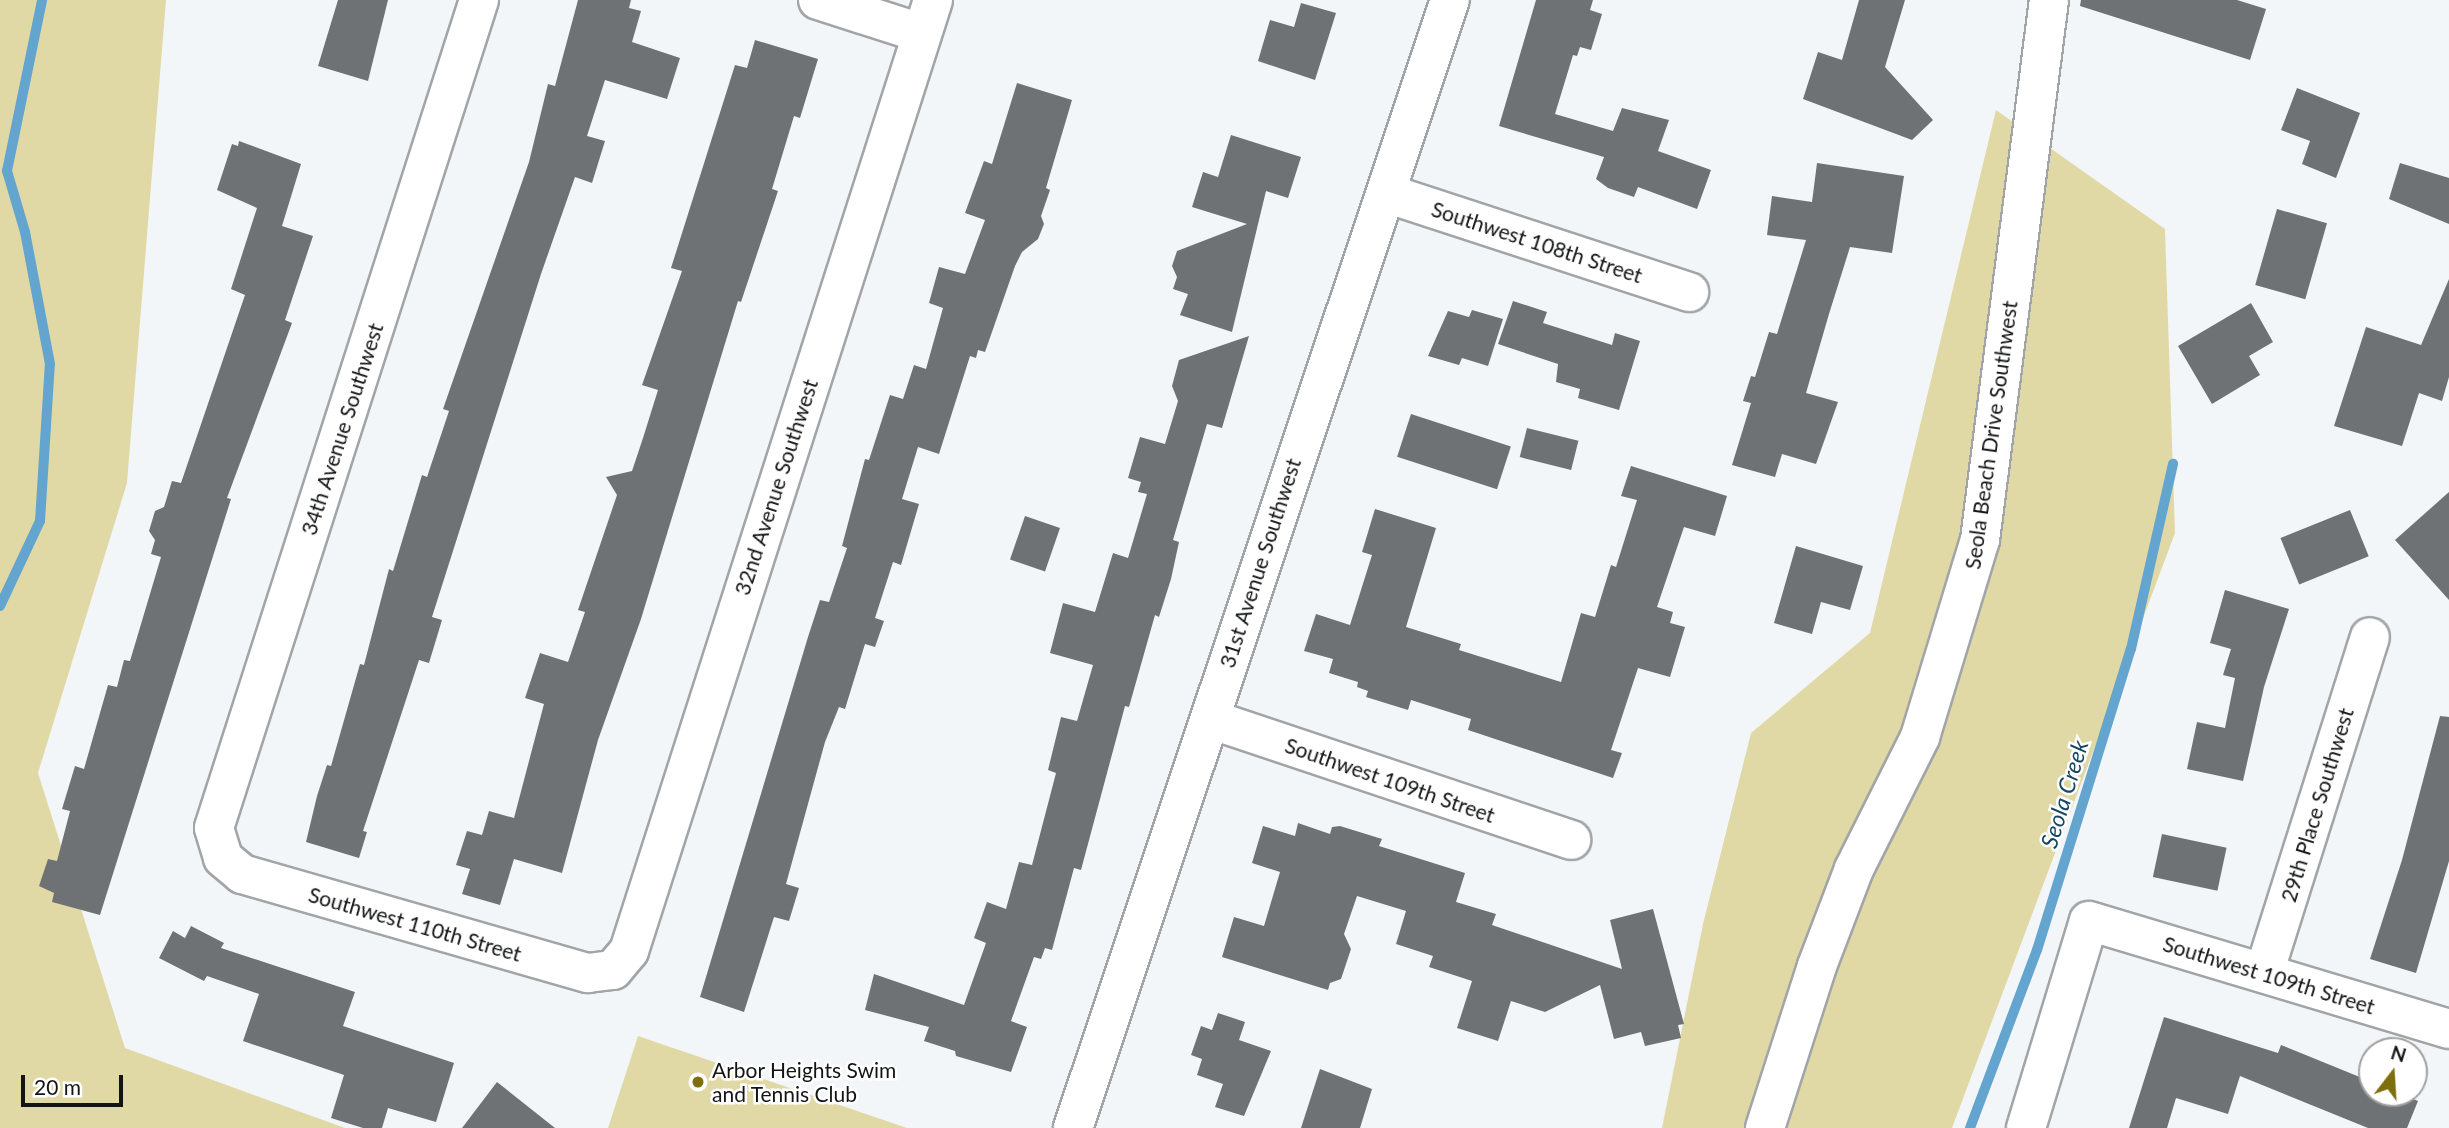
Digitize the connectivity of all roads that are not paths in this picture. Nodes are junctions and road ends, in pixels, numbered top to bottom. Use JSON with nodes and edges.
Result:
{"nodes":[{"id":1,"x":479,"y":0,"type":"edge"},
{"id":2,"x":818,"y":0,"type":"edge"},
{"id":3,"x":1450,"y":0,"type":"edge"},
{"id":4,"x":2049,"y":0,"type":"edge"},
{"id":5,"x":927,"y":16,"type":"edge"},
{"id":6,"x":1385,"y":193,"type":"junction"},
{"id":7,"x":1689,"y":292,"type":"dead end"},
{"id":8,"x":2370,"y":637,"type":"dead end"},
{"id":9,"x":1210,"y":719,"type":"junction"},
{"id":10,"x":1571,"y":840,"type":"dead end"},
{"id":11,"x":223,"y":858,"type":"joint"},
{"id":12,"x":613,"y":970,"type":"joint"},
{"id":13,"x":2264,"y":973,"type":"junction"},
{"id":14,"x":2449,"y":1029,"type":"edge"},
{"id":15,"x":1073,"y":1128,"type":"edge"},
{"id":16,"x":1765,"y":1128,"type":"edge"},
{"id":17,"x":2026,"y":1128,"type":"edge"}],
"edges":[{"from":1,"to":11,"type":"street","name":"34th Avenue Southwest"},
{"from":2,"to":5,"type":"street"},
{"from":3,"to":6,"type":"street","name":"31st Avenue Southwest"},
{"from":4,"to":16,"type":"street","name":"Seola Beach Drive Southwest"},
{"from":5,"to":12,"type":"street","name":"32nd Avenue Southwest"},
{"from":6,"to":7,"type":"street","name":"Southwest 108th Street"},
{"from":6,"to":9,"type":"street","name":"31st Avenue Southwest"},
{"from":8,"to":13,"type":"street","name":"29th Place Southwest"},
{"from":9,"to":10,"type":"street","name":"Southwest 109th Street"},
{"from":9,"to":15,"type":"street","name":"31st Avenue Southwest"},
{"from":11,"to":12,"type":"street","name":"Southwest 110th Street"},
{"from":13,"to":14,"type":"street","name":"Southwest 109th Street"},
{"from":13,"to":17,"type":"street","name":"Southwest 109th Street"}]}
